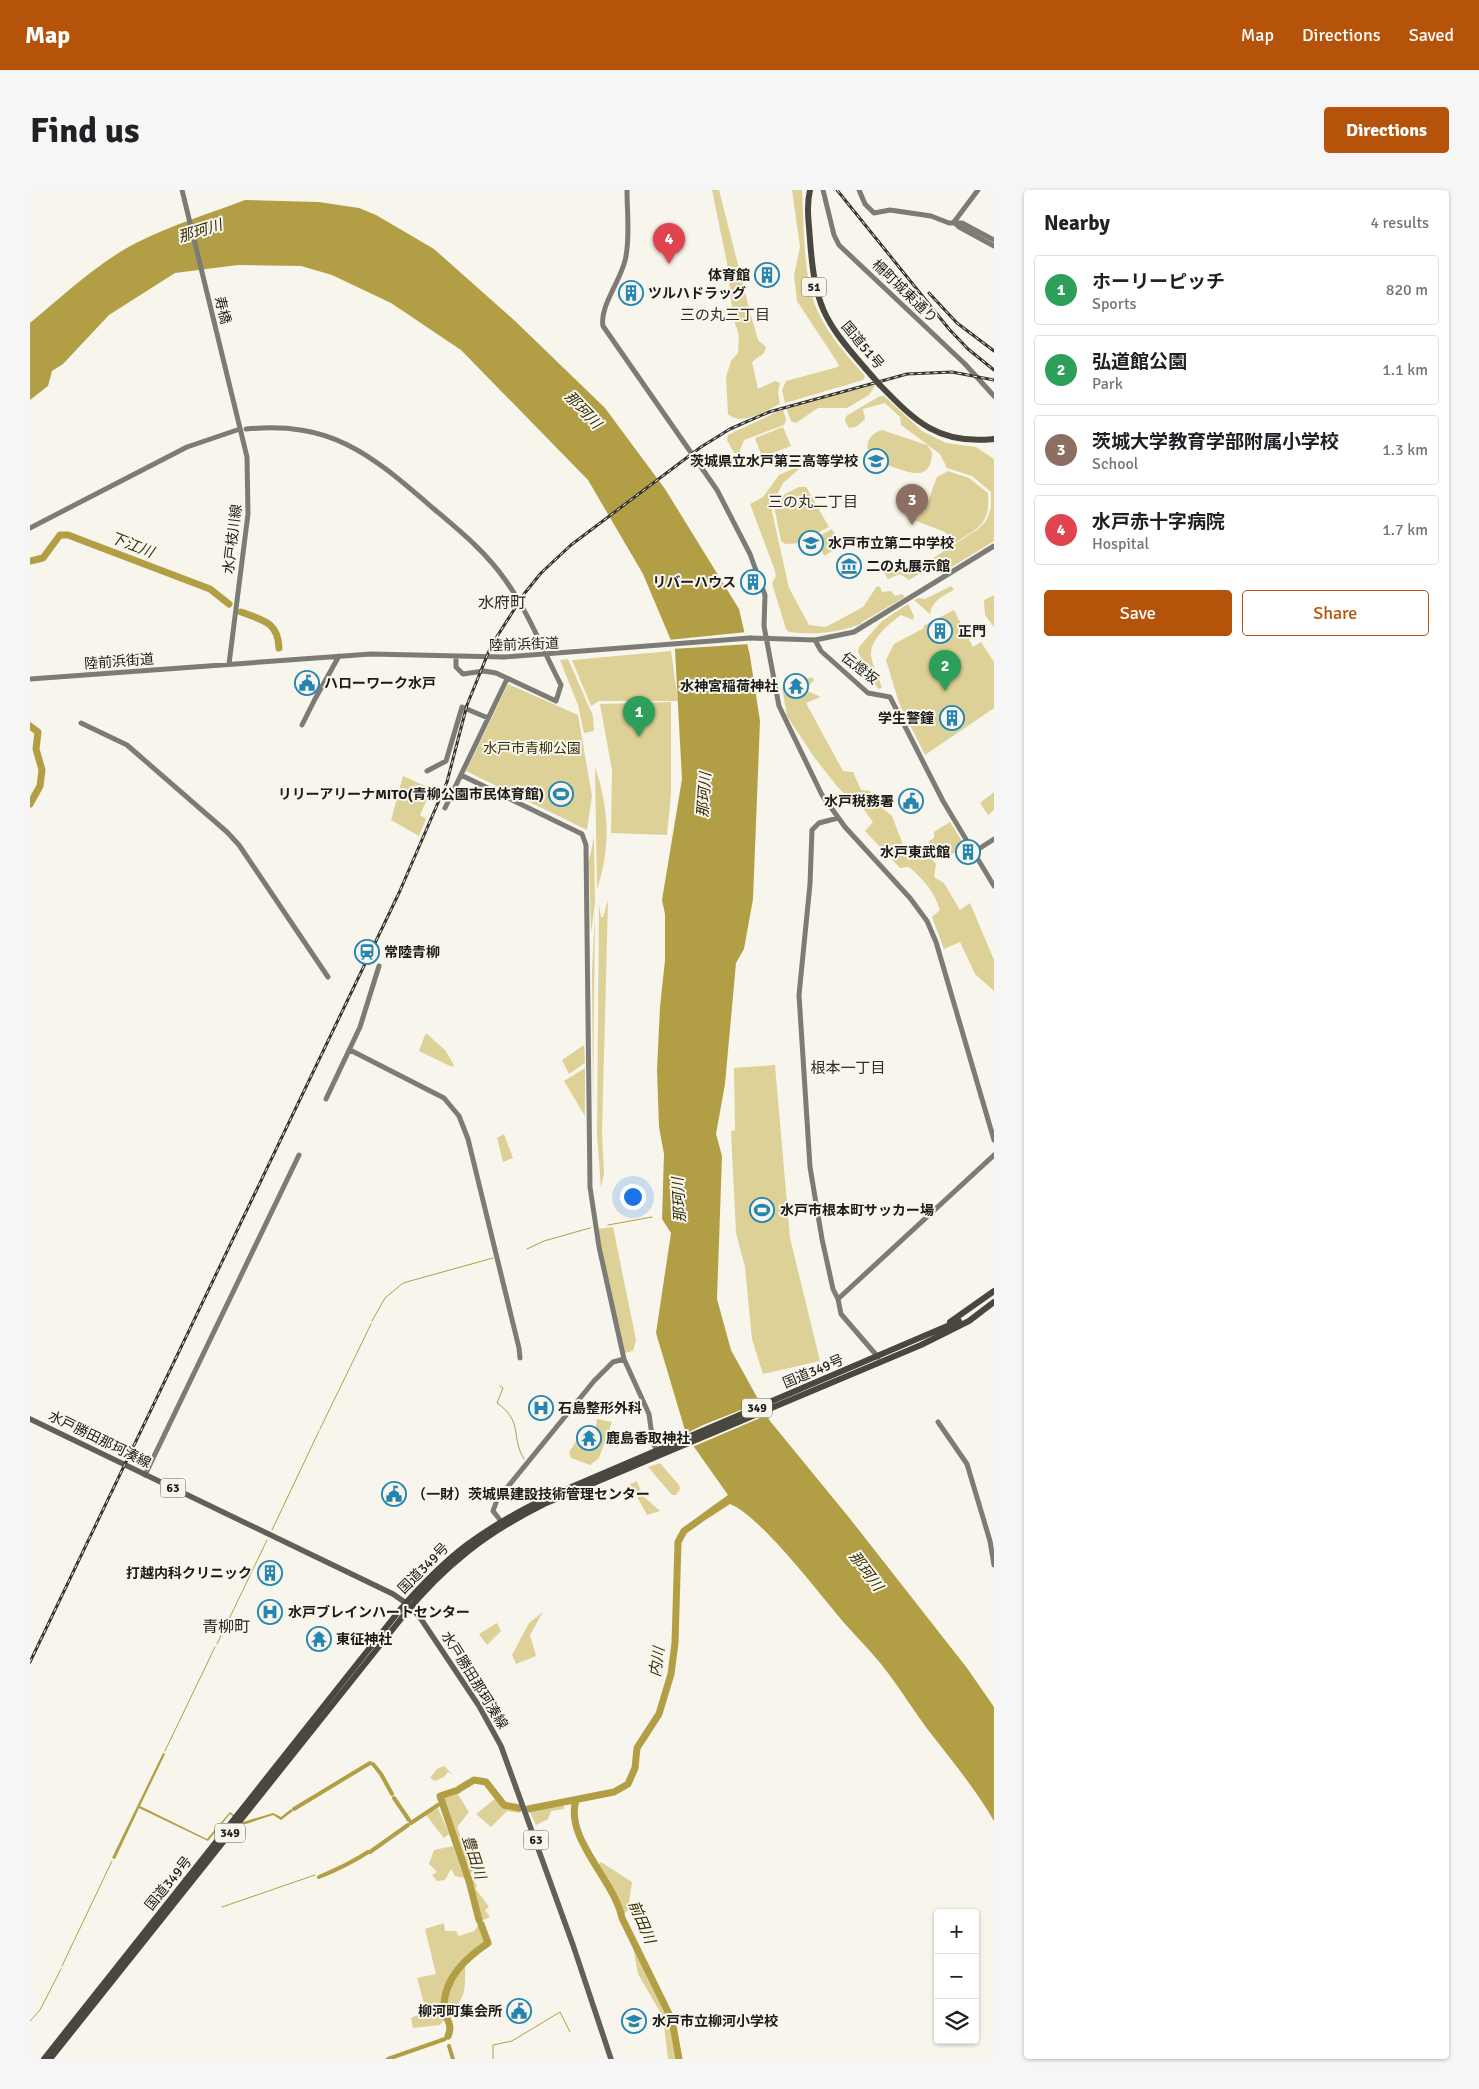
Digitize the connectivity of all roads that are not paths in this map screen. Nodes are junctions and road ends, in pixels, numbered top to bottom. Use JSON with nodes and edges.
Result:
{"nodes":[{"id":1,"x":182,"y":190,"type":"edge"},
{"id":2,"x":627,"y":190,"type":"edge"},
{"id":3,"x":810,"y":190,"type":"edge"},
{"id":4,"x":823,"y":190,"type":"edge"},
{"id":5,"x":859,"y":190,"type":"edge"},
{"id":6,"x":978,"y":190,"type":"edge"},
{"id":7,"x":954,"y":222,"type":"junction"},
{"id":8,"x":994,"y":240,"type":"edge"},
{"id":9,"x":994,"y":246,"type":"edge"},
{"id":10,"x":994,"y":396,"type":"edge"},
{"id":11,"x":238,"y":417,"type":"joint"},
{"id":12,"x":246,"y":429,"type":"dead end"},
{"id":13,"x":237,"y":430,"type":"dead end"},
{"id":14,"x":994,"y":439,"type":"edge"},
{"id":15,"x":30,"y":528,"type":"edge"},
{"id":16,"x":994,"y":546,"type":"edge"},
{"id":17,"x":766,"y":638,"type":"junction"},
{"id":18,"x":815,"y":640,"type":"junction"},
{"id":19,"x":339,"y":656,"type":"junction"},
{"id":20,"x":456,"y":656,"type":"junction"},
{"id":21,"x":229,"y":664,"type":"junction"},
{"id":22,"x":30,"y":679,"type":"edge"},
{"id":23,"x":507,"y":679,"type":"junction"},
{"id":24,"x":488,"y":718,"type":"junction"},
{"id":25,"x":81,"y":723,"type":"dead end"},
{"id":26,"x":302,"y":725,"type":"dead end"},
{"id":27,"x":426,"y":771,"type":"dead end"},
{"id":28,"x":461,"y":775,"type":"junction"},
{"id":29,"x":445,"y":808,"type":"dead end"},
{"id":30,"x":838,"y":818,"type":"junction"},
{"id":31,"x":994,"y":839,"type":"edge"},
{"id":32,"x":974,"y":852,"type":"junction"},
{"id":33,"x":994,"y":886,"type":"edge"},
{"id":34,"x":379,"y":966,"type":"dead end"},
{"id":35,"x":328,"y":977,"type":"dead end"},
{"id":36,"x":350,"y":1050,"type":"junction"},
{"id":37,"x":326,"y":1099,"type":"dead end"},
{"id":38,"x":984,"y":1107,"type":"junction"},
{"id":39,"x":994,"y":1133,"type":"edge"},
{"id":40,"x":994,"y":1140,"type":"edge"},
{"id":41,"x":299,"y":1155,"type":"dead end"},
{"id":42,"x":994,"y":1156,"type":"edge"},
{"id":43,"x":994,"y":1291,"type":"edge"},
{"id":44,"x":994,"y":1297,"type":"edge"},
{"id":45,"x":838,"y":1299,"type":"junction"},
{"id":46,"x":994,"y":1302,"type":"edge"},
{"id":47,"x":934,"y":1335,"type":"junction"},
{"id":48,"x":520,"y":1358,"type":"dead end"},
{"id":49,"x":624,"y":1360,"type":"junction"},
{"id":50,"x":879,"y":1360,"type":"junction"},
{"id":51,"x":30,"y":1419,"type":"edge"},
{"id":52,"x":938,"y":1422,"type":"dead end"},
{"id":53,"x":666,"y":1450,"type":"junction"},
{"id":54,"x":657,"y":1451,"type":"junction"},
{"id":55,"x":145,"y":1475,"type":"junction"},
{"id":56,"x":502,"y":1523,"type":"junction"},
{"id":57,"x":994,"y":1565,"type":"edge"},
{"id":58,"x":408,"y":1605,"type":"junction"},
{"id":59,"x":44,"y":2059,"type":"edge"},
{"id":60,"x":50,"y":2059,"type":"edge"},
{"id":61,"x":611,"y":2059,"type":"edge"}],
"edges":[{"from":1,"to":11,"type":"street","name":"寿橋"},
{"from":2,"to":17,"type":"street"},
{"from":3,"to":14,"type":"highway","name":"国道51号","number":"51","bridge":true},
{"from":4,"to":10,"type":"street","name":"柵町城東通り"},
{"from":5,"to":7,"type":"street"},
{"from":6,"to":7,"type":"street"},
{"from":7,"to":8,"type":"street"},
{"from":7,"to":9,"type":"street"},
{"from":11,"to":21,"type":"street","name":"水戸枝川線"},
{"from":12,"to":23,"type":"street"},
{"from":13,"to":15,"type":"street"},
{"from":16,"to":18,"type":"street","name":"陸前浜街道"},
{"from":17,"to":18,"type":"street","name":"陸前浜街道"},
{"from":17,"to":20,"type":"street","name":"陸前浜街道","bridge":true},
{"from":17,"to":30,"type":"street"},
{"from":18,"to":32,"type":"street","name":"伝燈坂"},
{"from":19,"to":20,"type":"street","name":"陸前浜街道"},
{"from":19,"to":21,"type":"street","name":"陸前浜街道"},
{"from":19,"to":26,"type":"street"},
{"from":20,"to":23,"type":"street"},
{"from":21,"to":22,"type":"street","name":"陸前浜街道"},
{"from":23,"to":24,"type":"street"},
{"from":24,"to":27,"type":"street"},
{"from":24,"to":28,"type":"street"},
{"from":25,"to":35,"type":"street"},
{"from":28,"to":29,"type":"street"},
{"from":28,"to":49,"type":"street"},
{"from":30,"to":38,"type":"street"},
{"from":30,"to":45,"type":"street"},
{"from":31,"to":32,"type":"street"},
{"from":32,"to":33,"type":"street"},
{"from":34,"to":36,"type":"street"},
{"from":36,"to":37,"type":"street"},
{"from":36,"to":48,"type":"street"},
{"from":38,"to":39,"type":"street"},
{"from":38,"to":40,"type":"street"},
{"from":41,"to":55,"type":"street"},
{"from":42,"to":45,"type":"street"},
{"from":43,"to":47,"type":"highway","name":"国道349号","number":"349"},
{"from":44,"to":47,"type":"highway","name":"国道349号","number":"349"},
{"from":45,"to":50,"type":"street"},
{"from":46,"to":47,"type":"highway","name":"国道349号","number":"349"},
{"from":47,"to":50,"type":"highway","name":"国道349号","number":"349"},
{"from":49,"to":54,"type":"street"},
{"from":49,"to":56,"type":"street"},
{"from":50,"to":53,"type":"highway","name":"国道349号","number":"349"},
{"from":51,"to":55,"type":"main road","name":"水戸勝田那珂湊線","number":"63"},
{"from":52,"to":57,"type":"street"},
{"from":53,"to":54,"type":"highway","name":"国道349号","number":"349"},
{"from":53,"to":56,"type":"highway","name":"国道349号","number":"349"},
{"from":54,"to":56,"type":"highway","name":"国道349号","number":"349"},
{"from":55,"to":58,"type":"main road","name":"水戸勝田那珂湊線","number":"63"},
{"from":56,"to":58,"type":"highway","name":"国道349号","number":"349"},
{"from":58,"to":59,"type":"highway","name":"国道349号","number":"349"},
{"from":58,"to":60,"type":"highway","name":"国道349号","number":"349"},
{"from":58,"to":61,"type":"main road","name":"水戸勝田那珂湊線","number":"63"}]}
